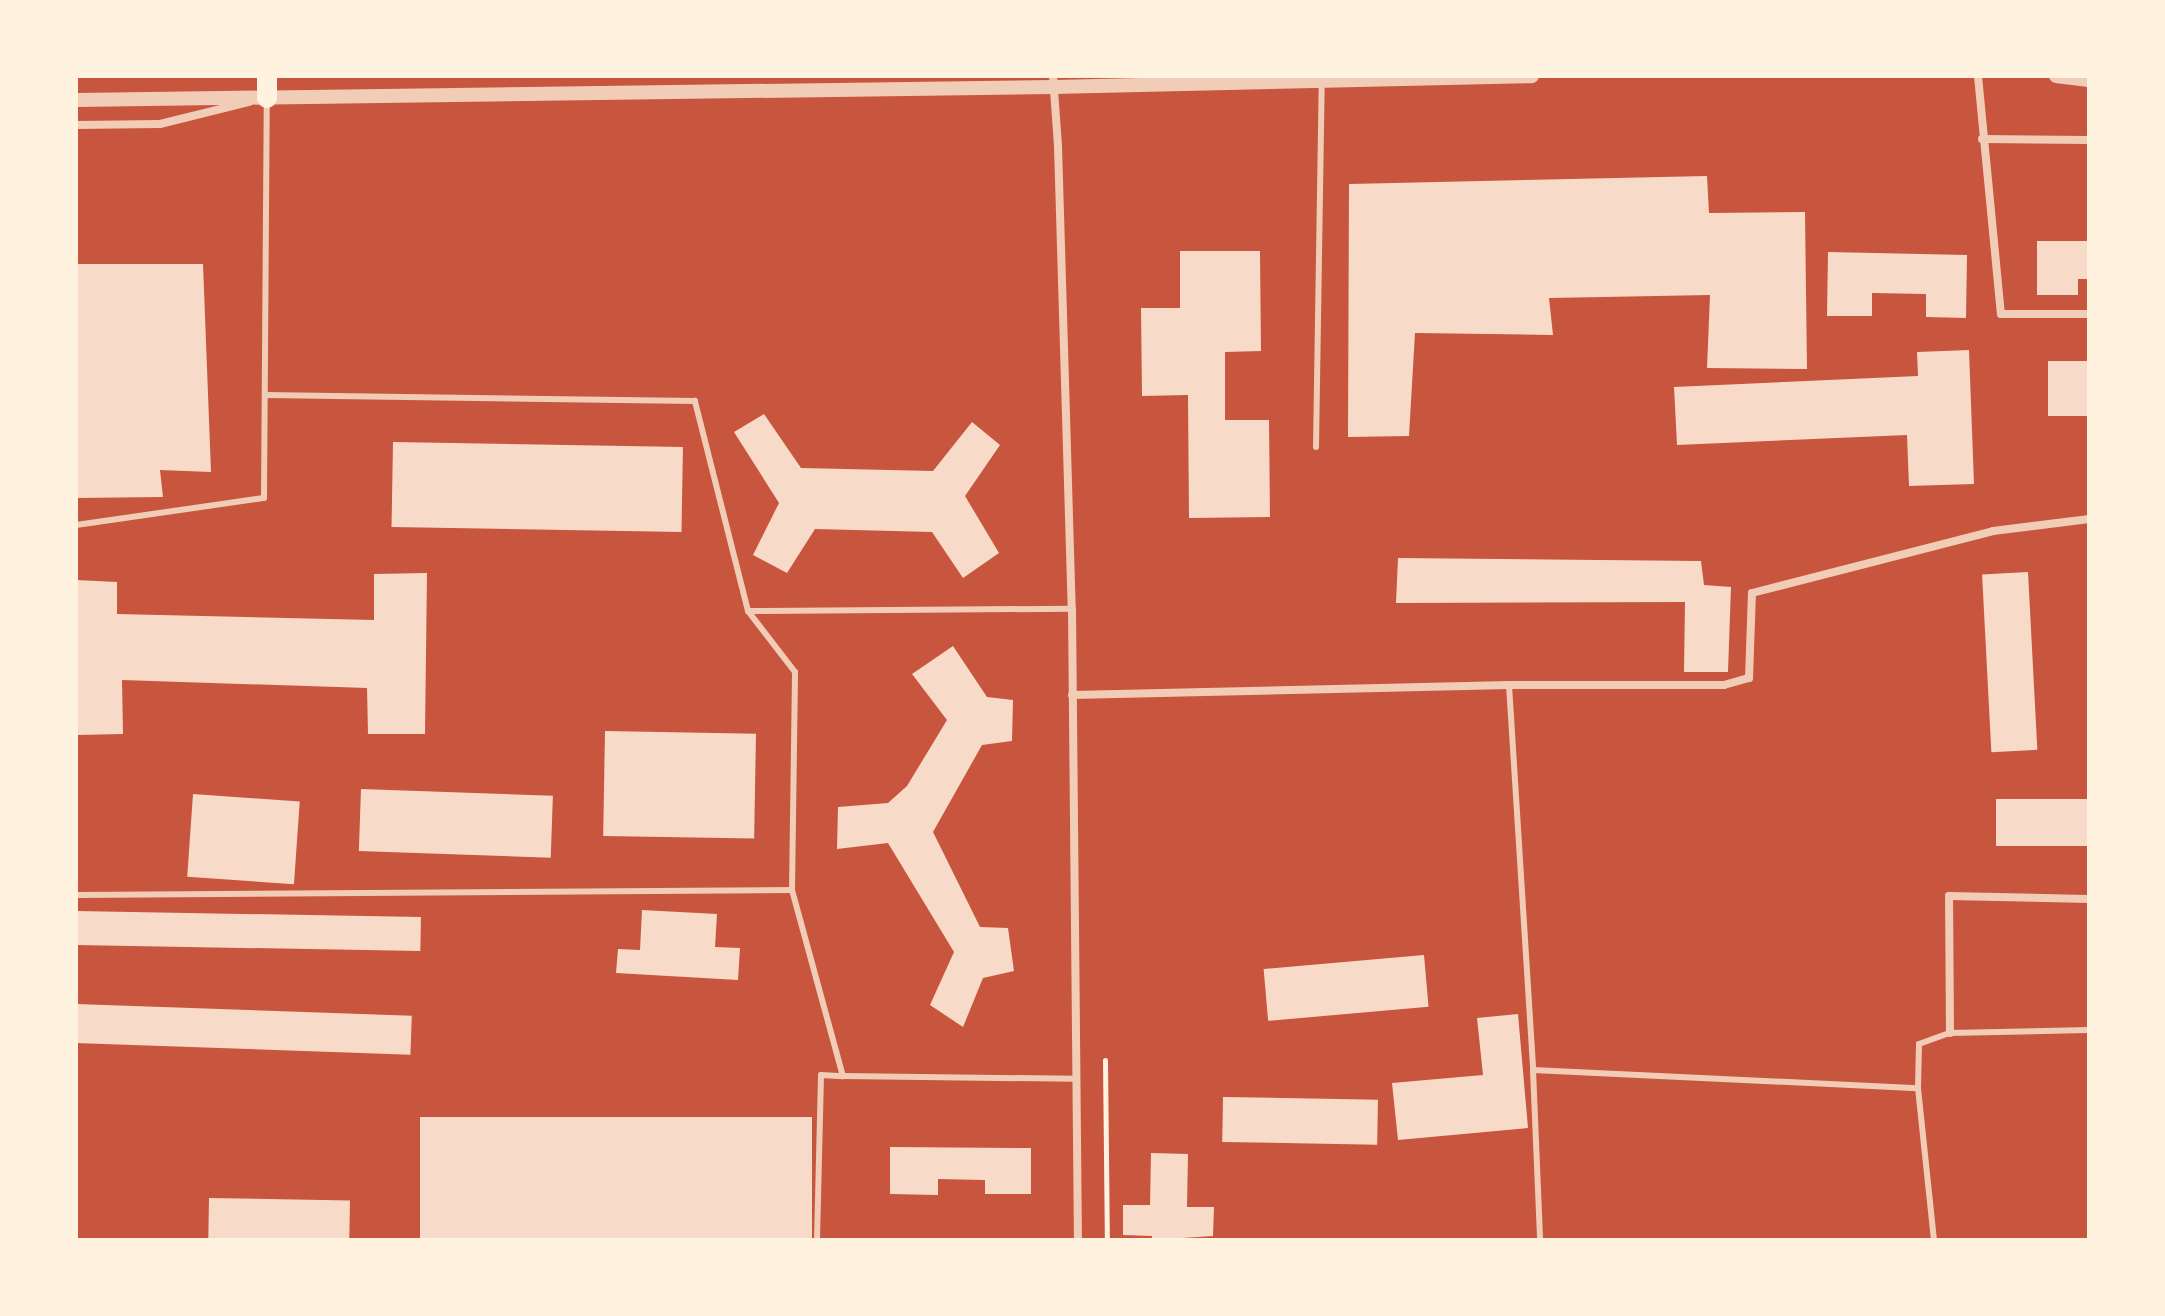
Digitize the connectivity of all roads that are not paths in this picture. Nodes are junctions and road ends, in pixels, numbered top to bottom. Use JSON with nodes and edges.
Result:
{"nodes":[{"id":1,"x":267,"y":76,"type":"edge"},
{"id":2,"x":1532,"y":76,"type":"edge"},
{"id":3,"x":1978,"y":76,"type":"edge"},
{"id":4,"x":2056,"y":76,"type":"edge"},
{"id":5,"x":2089,"y":80,"type":"edge"},
{"id":6,"x":1322,"y":81,"type":"junction"},
{"id":7,"x":1053,"y":82,"type":"edge"},
{"id":8,"x":267,"y":98,"type":"junction"},
{"id":9,"x":76,"y":100,"type":"edge"},
{"id":10,"x":76,"y":125,"type":"edge"},
{"id":11,"x":1982,"y":139,"type":"junction"},
{"id":12,"x":2089,"y":140,"type":"edge"},
{"id":13,"x":2089,"y":314,"type":"edge"},
{"id":14,"x":265,"y":395,"type":"junction"},
{"id":15,"x":1316,"y":447,"type":"dead end"},
{"id":16,"x":2089,"y":519,"type":"edge"},
{"id":17,"x":76,"y":525,"type":"edge"},
{"id":18,"x":1072,"y":609,"type":"junction"},
{"id":19,"x":748,"y":611,"type":"junction"},
{"id":20,"x":1509,"y":685,"type":"junction"},
{"id":21,"x":1072,"y":695,"type":"junction"},
{"id":22,"x":792,"y":890,"type":"junction"},
{"id":23,"x":76,"y":895,"type":"edge"},
{"id":24,"x":2089,"y":899,"type":"edge"},
{"id":25,"x":2089,"y":1030,"type":"edge"},
{"id":26,"x":1950,"y":1033,"type":"junction"},
{"id":27,"x":1533,"y":1070,"type":"junction"},
{"id":28,"x":843,"y":1076,"type":"junction"},
{"id":29,"x":1075,"y":1079,"type":"junction"},
{"id":30,"x":1918,"y":1088,"type":"junction"},
{"id":31,"x":817,"y":1240,"type":"edge"},
{"id":32,"x":1078,"y":1240,"type":"edge"},
{"id":33,"x":1540,"y":1240,"type":"edge"},
{"id":34,"x":1934,"y":1240,"type":"edge"}],
"edges":[{"from":1,"to":8,"type":"main road"},
{"from":2,"to":6,"type":"street"},
{"from":3,"to":11,"type":"street"},
{"from":4,"to":5,"type":"street"},
{"from":6,"to":7,"type":"street"},
{"from":6,"to":15,"type":"lane"},
{"from":7,"to":8,"type":"street"},
{"from":7,"to":18,"type":"street"},
{"from":8,"to":9,"type":"street"},
{"from":8,"to":10,"type":"street"},
{"from":8,"to":14,"type":"lane"},
{"from":11,"to":12,"type":"street"},
{"from":11,"to":13,"type":"street"},
{"from":14,"to":17,"type":"lane"},
{"from":14,"to":19,"type":"lane"},
{"from":16,"to":20,"type":"street"},
{"from":18,"to":19,"type":"lane"},
{"from":18,"to":21,"type":"street"},
{"from":19,"to":22,"type":"lane"},
{"from":20,"to":21,"type":"street"},
{"from":20,"to":27,"type":"lane"},
{"from":21,"to":29,"type":"street"},
{"from":22,"to":23,"type":"lane"},
{"from":22,"to":28,"type":"lane"},
{"from":24,"to":26,"type":"street"},
{"from":25,"to":26,"type":"lane"},
{"from":26,"to":30,"type":"lane"},
{"from":27,"to":30,"type":"lane"},
{"from":27,"to":33,"type":"lane"},
{"from":28,"to":29,"type":"lane"},
{"from":28,"to":31,"type":"lane"},
{"from":29,"to":32,"type":"street"},
{"from":30,"to":34,"type":"lane"}]}
